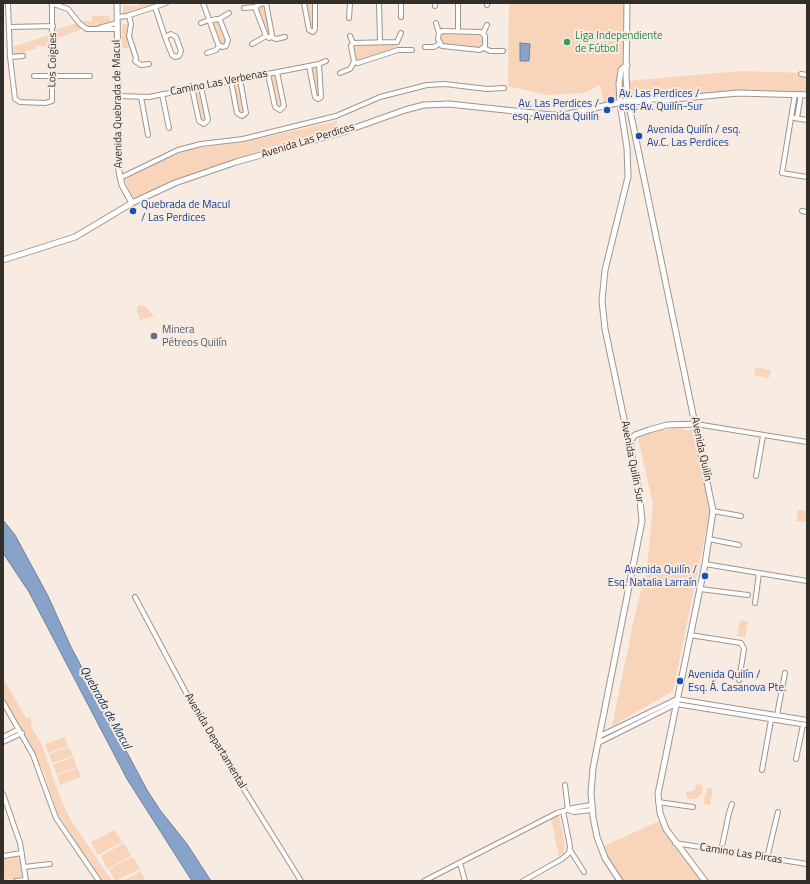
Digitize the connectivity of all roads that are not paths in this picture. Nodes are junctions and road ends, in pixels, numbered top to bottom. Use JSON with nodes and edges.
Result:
{"nodes":[{"id":1,"x":8,"y":3,"type":"edge"},
{"id":2,"x":52,"y":3,"type":"edge"},
{"id":3,"x":68,"y":3,"type":"edge"},
{"id":4,"x":117,"y":3,"type":"edge"},
{"id":5,"x":166,"y":3,"type":"edge"},
{"id":6,"x":203,"y":3,"type":"edge"},
{"id":7,"x":265,"y":3,"type":"edge"},
{"id":8,"x":304,"y":3,"type":"edge"},
{"id":9,"x":315,"y":3,"type":"edge"},
{"id":10,"x":350,"y":3,"type":"edge"},
{"id":11,"x":379,"y":3,"type":"edge"},
{"id":12,"x":401,"y":3,"type":"edge"},
{"id":13,"x":458,"y":3,"type":"edge"},
{"id":14,"x":627,"y":3,"type":"edge"},
{"id":15,"x":63,"y":6,"type":"junction"},
{"id":16,"x":155,"y":7,"type":"junction"},
{"id":17,"x":256,"y":7,"type":"junction"},
{"id":18,"x":244,"y":8,"type":"dead end"},
{"id":19,"x":229,"y":13,"type":"dead end"},
{"id":20,"x":129,"y":16,"type":"junction"},
{"id":21,"x":117,"y":17,"type":"junction"},
{"id":22,"x":401,"y":17,"type":"dead end"},
{"id":23,"x":349,"y":18,"type":"dead end"},
{"id":24,"x":219,"y":19,"type":"junction"},
{"id":25,"x":209,"y":20,"type":"junction"},
{"id":26,"x":117,"y":23,"type":"junction"},
{"id":27,"x":201,"y":23,"type":"dead end"},
{"id":28,"x":436,"y":23,"type":"dead end"},
{"id":29,"x":487,"y":25,"type":"dead end"},
{"id":30,"x":53,"y":26,"type":"junction"},
{"id":31,"x":10,"y":27,"type":"junction"},
{"id":32,"x":93,"y":30,"type":"junction"},
{"id":33,"x":117,"y":30,"type":"junction"},
{"id":34,"x":458,"y":31,"type":"junction"},
{"id":35,"x":439,"y":32,"type":"junction"},
{"id":36,"x":401,"y":33,"type":"dead end"},
{"id":37,"x":483,"y":33,"type":"junction"},
{"id":38,"x":266,"y":36,"type":"junction"},
{"id":39,"x":350,"y":36,"type":"dead end"},
{"id":40,"x":165,"y":37,"type":"junction"},
{"id":41,"x":271,"y":37,"type":"junction"},
{"id":42,"x":285,"y":37,"type":"dead end"},
{"id":43,"x":380,"y":41,"type":"junction"},
{"id":44,"x":397,"y":42,"type":"junction"},
{"id":45,"x":353,"y":43,"type":"junction"},
{"id":46,"x":252,"y":44,"type":"dead end"},
{"id":47,"x":439,"y":44,"type":"junction"},
{"id":48,"x":219,"y":46,"type":"junction"},
{"id":49,"x":425,"y":47,"type":"dead end"},
{"id":50,"x":484,"y":48,"type":"junction"},
{"id":51,"x":398,"y":50,"type":"junction"},
{"id":52,"x":412,"y":50,"type":"dead end"},
{"id":53,"x":503,"y":51,"type":"dead end"},
{"id":54,"x":207,"y":53,"type":"dead end"},
{"id":55,"x":23,"y":56,"type":"dead end"},
{"id":56,"x":10,"y":57,"type":"junction"},
{"id":57,"x":326,"y":61,"type":"dead end"},
{"id":58,"x":354,"y":62,"type":"junction"},
{"id":59,"x":149,"y":64,"type":"dead end"},
{"id":60,"x":319,"y":64,"type":"junction"},
{"id":61,"x":627,"y":65,"type":"junction"},
{"id":62,"x":309,"y":66,"type":"junction"},
{"id":63,"x":277,"y":72,"type":"junction"},
{"id":64,"x":340,"y":73,"type":"dead end"},
{"id":65,"x":268,"y":74,"type":"junction"},
{"id":66,"x":801,"y":74,"type":"dead end"},
{"id":67,"x":807,"y":75,"type":"edge"},
{"id":68,"x":34,"y":76,"type":"dead end"},
{"id":69,"x":52,"y":76,"type":"junction"},
{"id":70,"x":90,"y":76,"type":"dead end"},
{"id":71,"x":240,"y":79,"type":"junction"},
{"id":72,"x":231,"y":81,"type":"junction"},
{"id":73,"x":201,"y":87,"type":"junction"},
{"id":74,"x":192,"y":88,"type":"junction"},
{"id":75,"x":504,"y":88,"type":"dead end"},
{"id":76,"x":162,"y":94,"type":"junction"},
{"id":77,"x":798,"y":94,"type":"junction"},
{"id":78,"x":807,"y":95,"type":"edge"},
{"id":79,"x":118,"y":96,"type":"junction"},
{"id":80,"x":141,"y":97,"type":"junction"},
{"id":81,"x":628,"y":101,"type":"junction"},
{"id":82,"x":620,"y":103,"type":"junction"},
{"id":83,"x":792,"y":117,"type":"junction"},
{"id":84,"x":797,"y":118,"type":"junction"},
{"id":85,"x":807,"y":120,"type":"edge"},
{"id":86,"x":168,"y":128,"type":"dead end"},
{"id":87,"x":148,"y":134,"type":"dead end"},
{"id":88,"x":638,"y":147,"type":"junction"},
{"id":89,"x":628,"y":148,"type":"junction"},
{"id":90,"x":639,"y":156,"type":"junction"},
{"id":91,"x":628,"y":158,"type":"junction"},
{"id":92,"x":807,"y":177,"type":"edge"},
{"id":93,"x":120,"y":178,"type":"junction"},
{"id":94,"x":132,"y":203,"type":"junction"},
{"id":95,"x":802,"y":211,"type":"dead end"},
{"id":96,"x":807,"y":212,"type":"edge"},
{"id":97,"x":3,"y":260,"type":"edge"},
{"id":98,"x":696,"y":424,"type":"junction"},
{"id":99,"x":625,"y":427,"type":"junction"},
{"id":100,"x":634,"y":435,"type":"junction"},
{"id":101,"x":763,"y":436,"type":"junction"},
{"id":102,"x":807,"y":442,"type":"edge"},
{"id":103,"x":631,"y":449,"type":"junction"},
{"id":104,"x":756,"y":476,"type":"dead end"},
{"id":105,"x":713,"y":511,"type":"junction"},
{"id":106,"x":741,"y":516,"type":"dead end"},
{"id":107,"x":709,"y":540,"type":"junction"},
{"id":108,"x":739,"y":545,"type":"dead end"},
{"id":109,"x":705,"y":564,"type":"junction"},
{"id":110,"x":759,"y":573,"type":"junction"},
{"id":111,"x":807,"y":581,"type":"edge"},
{"id":112,"x":700,"y":589,"type":"junction"},
{"id":113,"x":748,"y":595,"type":"dead end"},
{"id":114,"x":135,"y":597,"type":"dead end"},
{"id":115,"x":755,"y":603,"type":"dead end"},
{"id":116,"x":690,"y":634,"type":"junction"},
{"id":117,"x":785,"y":673,"type":"dead end"},
{"id":118,"x":739,"y":680,"type":"dead end"},
{"id":119,"x":677,"y":701,"type":"junction"},
{"id":120,"x":3,"y":702,"type":"edge"},
{"id":121,"x":777,"y":715,"type":"junction"},
{"id":122,"x":772,"y":720,"type":"junction"},
{"id":123,"x":807,"y":720,"type":"edge"},
{"id":124,"x":805,"y":725,"type":"edge"},
{"id":125,"x":19,"y":729,"type":"junction"},
{"id":126,"x":22,"y":733,"type":"junction"},
{"id":127,"x":600,"y":736,"type":"junction"},
{"id":128,"x":3,"y":737,"type":"edge"},
{"id":129,"x":3,"y":742,"type":"edge"},
{"id":130,"x":598,"y":743,"type":"junction"},
{"id":131,"x":796,"y":759,"type":"dead end"},
{"id":132,"x":762,"y":770,"type":"dead end"},
{"id":133,"x":565,"y":784,"type":"dead end"},
{"id":134,"x":3,"y":794,"type":"edge"},
{"id":135,"x":658,"y":802,"type":"junction"},
{"id":136,"x":732,"y":804,"type":"dead end"},
{"id":137,"x":693,"y":807,"type":"dead end"},
{"id":138,"x":591,"y":808,"type":"junction"},
{"id":139,"x":566,"y":810,"type":"junction"},
{"id":140,"x":778,"y":812,"type":"dead end"},
{"id":141,"x":675,"y":843,"type":"junction"},
{"id":142,"x":570,"y":850,"type":"junction"},
{"id":143,"x":721,"y":851,"type":"junction"},
{"id":144,"x":22,"y":853,"type":"junction"},
{"id":145,"x":3,"y":856,"type":"edge"},
{"id":146,"x":767,"y":858,"type":"junction"},
{"id":147,"x":50,"y":864,"type":"dead end"},
{"id":148,"x":460,"y":864,"type":"junction"},
{"id":149,"x":807,"y":864,"type":"edge"},
{"id":150,"x":24,"y":867,"type":"junction"},
{"id":151,"x":584,"y":872,"type":"dead end"},
{"id":152,"x":97,"y":880,"type":"edge"},
{"id":153,"x":16,"y":881,"type":"edge"},
{"id":154,"x":26,"y":881,"type":"edge"},
{"id":155,"x":301,"y":881,"type":"edge"},
{"id":156,"x":424,"y":881,"type":"edge"},
{"id":157,"x":465,"y":881,"type":"edge"},
{"id":158,"x":522,"y":881,"type":"edge"},
{"id":159,"x":620,"y":881,"type":"edge"},
{"id":160,"x":705,"y":881,"type":"edge"}],
"edges":[{"from":1,"to":31,"type":"street","name":"Los Coigües"},
{"from":2,"to":15,"type":"street"},
{"from":2,"to":30,"type":"street","name":"Los Coigües"},
{"from":3,"to":15,"type":"street"},
{"from":4,"to":21,"type":"street","name":"Avenida Quebrada de Macul"},
{"from":5,"to":16,"type":"street"},
{"from":6,"to":25,"type":"street"},
{"from":7,"to":17,"type":"street"},
{"from":7,"to":41,"type":"street"},
{"from":8,"to":9,"type":"street"},
{"from":10,"to":23,"type":"street"},
{"from":11,"to":43,"type":"street"},
{"from":12,"to":22,"type":"street"},
{"from":13,"to":34,"type":"street"},
{"from":14,"to":61,"type":"street","name":"Avenida Quilín"},
{"from":15,"to":32,"type":"street"},
{"from":16,"to":20,"type":"street"},
{"from":16,"to":40,"type":"street"},
{"from":17,"to":18,"type":"street"},
{"from":17,"to":38,"type":"street"},
{"from":19,"to":24,"type":"street"},
{"from":20,"to":21,"type":"street"},
{"from":20,"to":59,"type":"street"},
{"from":21,"to":26,"type":"street","name":"Avenida Quebrada de Macul"},
{"from":24,"to":25,"type":"street"},
{"from":24,"to":48,"type":"street"},
{"from":25,"to":27,"type":"street"},
{"from":25,"to":48,"type":"street"},
{"from":26,"to":32,"type":"street"},
{"from":26,"to":33,"type":"street","name":"Avenida Quebrada de Macul"},
{"from":28,"to":35,"type":"street"},
{"from":29,"to":37,"type":"street"},
{"from":30,"to":31,"type":"street"},
{"from":30,"to":69,"type":"street","name":"Los Coigües"},
{"from":31,"to":56,"type":"street","name":"Los Coigües"},
{"from":32,"to":33,"type":"street"},
{"from":33,"to":79,"type":"street","name":"Avenida Quebrada de Macul"},
{"from":34,"to":35,"type":"street"},
{"from":34,"to":37,"type":"street"},
{"from":35,"to":47,"type":"street"},
{"from":36,"to":44,"type":"street"},
{"from":37,"to":50,"type":"street"},
{"from":38,"to":41,"type":"street"},
{"from":38,"to":46,"type":"street"},
{"from":39,"to":45,"type":"street"},
{"from":40,"to":40,"type":"street"},
{"from":41,"to":42,"type":"street"},
{"from":43,"to":44,"type":"street"},
{"from":43,"to":45,"type":"street"},
{"from":44,"to":51,"type":"street"},
{"from":45,"to":58,"type":"street"},
{"from":47,"to":49,"type":"street"},
{"from":47,"to":50,"type":"street"},
{"from":48,"to":54,"type":"street"},
{"from":50,"to":53,"type":"street"},
{"from":51,"to":52,"type":"street"},
{"from":51,"to":58,"type":"street"},
{"from":55,"to":56,"type":"street"},
{"from":56,"to":69,"type":"street","name":"Los Coigües"},
{"from":57,"to":60,"type":"street","name":"Camino Las Verbenas"},
{"from":58,"to":64,"type":"street"},
{"from":60,"to":62,"type":"street","name":"Camino Las Verbenas"},
{"from":60,"to":62,"type":"street"},
{"from":61,"to":81,"type":"street","name":"Avenida Quilín"},
{"from":61,"to":82,"type":"street","name":"Avenida Quilín Sur"},
{"from":62,"to":63,"type":"street","name":"Camino Las Verbenas"},
{"from":63,"to":65,"type":"street","name":"Camino Las Verbenas"},
{"from":63,"to":65,"type":"street"},
{"from":65,"to":71,"type":"street","name":"Camino Las Verbenas"},
{"from":66,"to":67,"type":"street"},
{"from":68,"to":69,"type":"street"},
{"from":69,"to":70,"type":"street"},
{"from":71,"to":72,"type":"street","name":"Camino Las Verbenas"},
{"from":71,"to":72,"type":"street"},
{"from":72,"to":73,"type":"street","name":"Camino Las Verbenas"},
{"from":73,"to":74,"type":"street","name":"Camino Las Verbenas"},
{"from":73,"to":74,"type":"street"},
{"from":74,"to":76,"type":"street","name":"Camino Las Verbenas"},
{"from":75,"to":93,"type":"street","name":"Avenida Las Perdices"},
{"from":76,"to":80,"type":"street","name":"Camino Las Verbenas"},
{"from":76,"to":86,"type":"street"},
{"from":77,"to":78,"type":"street","name":"Avenida Las Perdices"},
{"from":77,"to":81,"type":"street","name":"Avenida Las Perdices"},
{"from":77,"to":83,"type":"street"},
{"from":77,"to":84,"type":"street"},
{"from":79,"to":80,"type":"street","name":"Camino Las Verbenas"},
{"from":79,"to":93,"type":"street","name":"Avenida Quebrada de Macul"},
{"from":80,"to":87,"type":"street"},
{"from":81,"to":82,"type":"street","name":"Avenida Las Perdices"},
{"from":81,"to":88,"type":"street","name":"Avenida Quilín"},
{"from":82,"to":89,"type":"street","name":"Avenida Quilín Sur"},
{"from":82,"to":94,"type":"street","name":"Avenida Las Perdices"},
{"from":83,"to":84,"type":"street"},
{"from":83,"to":92,"type":"street"},
{"from":84,"to":85,"type":"street"},
{"from":88,"to":89,"type":"street"},
{"from":88,"to":90,"type":"street","name":"Avenida Quilín"},
{"from":89,"to":91,"type":"street","name":"Avenida Quilín Sur"},
{"from":90,"to":91,"type":"street"},
{"from":90,"to":98,"type":"street","name":"Avenida Quilín"},
{"from":91,"to":99,"type":"street","name":"Avenida Quilín Sur"},
{"from":93,"to":94,"type":"street","name":"Avenida Quebrada de Macul"},
{"from":94,"to":97,"type":"street","name":"Avenida Las Perdices"},
{"from":95,"to":96,"type":"street"},
{"from":98,"to":100,"type":"street"},
{"from":98,"to":101,"type":"street"},
{"from":98,"to":105,"type":"street","name":"Avenida Quilín"},
{"from":99,"to":100,"type":"street"},
{"from":99,"to":103,"type":"street","name":"Avenida Quilín Sur"},
{"from":100,"to":103,"type":"street"},
{"from":101,"to":102,"type":"street"},
{"from":101,"to":104,"type":"street"},
{"from":103,"to":127,"type":"street","name":"Avenida Quilín Sur"},
{"from":105,"to":106,"type":"street"},
{"from":105,"to":107,"type":"street","name":"Avenida Quilín"},
{"from":107,"to":108,"type":"street"},
{"from":107,"to":109,"type":"street","name":"Avenida Quilín"},
{"from":109,"to":110,"type":"street"},
{"from":109,"to":112,"type":"street","name":"Avenida Quilín"},
{"from":110,"to":111,"type":"street"},
{"from":110,"to":115,"type":"street"},
{"from":112,"to":113,"type":"street"},
{"from":112,"to":116,"type":"street","name":"Avenida Quilín"},
{"from":114,"to":155,"type":"street","name":"Avenida Departamental"},
{"from":116,"to":118,"type":"street"},
{"from":116,"to":119,"type":"street","name":"Avenida Quilín"},
{"from":117,"to":121,"type":"street"},
{"from":119,"to":121,"type":"street"},
{"from":119,"to":122,"type":"street"},
{"from":119,"to":127,"type":"street"},
{"from":119,"to":130,"type":"street"},
{"from":119,"to":135,"type":"street","name":"Avenida Quilín"},
{"from":120,"to":125,"type":"street"},
{"from":121,"to":123,"type":"street"},
{"from":122,"to":124,"type":"street"},
{"from":122,"to":132,"type":"street"},
{"from":124,"to":131,"type":"street"},
{"from":125,"to":126,"type":"street"},
{"from":125,"to":128,"type":"street"},
{"from":126,"to":129,"type":"street"},
{"from":126,"to":152,"type":"street"},
{"from":127,"to":130,"type":"street","name":"Avenida Quilín Sur"},
{"from":130,"to":138,"type":"street","name":"Avenida Quilín Sur"},
{"from":133,"to":139,"type":"street"},
{"from":134,"to":144,"type":"street"},
{"from":135,"to":137,"type":"street"},
{"from":135,"to":141,"type":"street","name":"Avenida Quilín"},
{"from":136,"to":143,"type":"street"},
{"from":138,"to":139,"type":"street"},
{"from":138,"to":159,"type":"street","name":"Avenida Quilín Sur"},
{"from":139,"to":142,"type":"street"},
{"from":139,"to":148,"type":"street"},
{"from":140,"to":146,"type":"street"},
{"from":141,"to":143,"type":"street","name":"Camino Las Pircas"},
{"from":141,"to":160,"type":"street","name":"Avenida Quilín"},
{"from":142,"to":151,"type":"street"},
{"from":142,"to":158,"type":"street"},
{"from":143,"to":146,"type":"street","name":"Camino Las Pircas"},
{"from":144,"to":145,"type":"street"},
{"from":144,"to":150,"type":"street"},
{"from":146,"to":149,"type":"street","name":"Camino Las Pircas"},
{"from":147,"to":150,"type":"street"},
{"from":148,"to":156,"type":"street"},
{"from":148,"to":157,"type":"street"},
{"from":150,"to":154,"type":"street"},
{"from":153,"to":154,"type":"street"}]}
